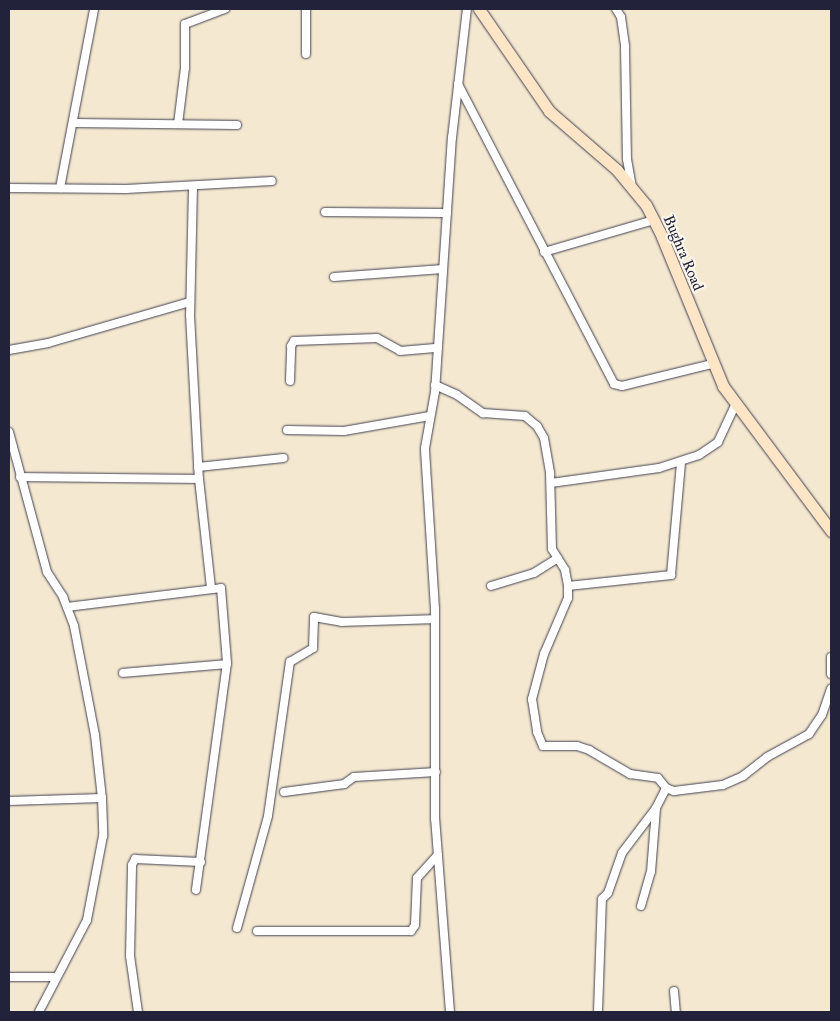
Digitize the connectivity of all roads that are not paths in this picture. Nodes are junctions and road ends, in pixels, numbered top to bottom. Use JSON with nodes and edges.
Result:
{"nodes":[{"id":1,"x":94,"y":9,"type":"edge"},
{"id":2,"x":225,"y":9,"type":"edge"},
{"id":3,"x":306,"y":9,"type":"edge"},
{"id":4,"x":466,"y":9,"type":"edge"},
{"id":5,"x":616,"y":9,"type":"edge"},
{"id":6,"x":483,"y":10,"type":"edge"},
{"id":7,"x":306,"y":54,"type":"dead end"},
{"id":8,"x":458,"y":84,"type":"junction"},
{"id":9,"x":74,"y":123,"type":"junction"},
{"id":10,"x":178,"y":124,"type":"junction"},
{"id":11,"x":236,"y":126,"type":"dead end"},
{"id":12,"x":272,"y":181,"type":"dead end"},
{"id":13,"x":193,"y":187,"type":"junction"},
{"id":14,"x":9,"y":188,"type":"edge"},
{"id":15,"x":60,"y":188,"type":"junction"},
{"id":16,"x":632,"y":188,"type":"junction"},
{"id":17,"x":325,"y":212,"type":"dead end"},
{"id":18,"x":447,"y":213,"type":"junction"},
{"id":19,"x":654,"y":220,"type":"junction"},
{"id":20,"x":544,"y":252,"type":"junction"},
{"id":21,"x":443,"y":269,"type":"junction"},
{"id":22,"x":334,"y":277,"type":"dead end"},
{"id":23,"x":190,"y":302,"type":"junction"},
{"id":24,"x":438,"y":348,"type":"junction"},
{"id":25,"x":9,"y":350,"type":"edge"},
{"id":26,"x":712,"y":364,"type":"junction"},
{"id":27,"x":290,"y":381,"type":"dead end"},
{"id":28,"x":435,"y":385,"type":"junction"},
{"id":29,"x":735,"y":406,"type":"junction"},
{"id":30,"x":430,"y":416,"type":"junction"},
{"id":31,"x":287,"y":430,"type":"dead end"},
{"id":32,"x":9,"y":432,"type":"edge"},
{"id":33,"x":10,"y":442,"type":"edge"},
{"id":34,"x":284,"y":458,"type":"dead end"},
{"id":35,"x":681,"y":462,"type":"junction"},
{"id":36,"x":198,"y":467,"type":"junction"},
{"id":37,"x":20,"y":478,"type":"junction"},
{"id":38,"x":199,"y":478,"type":"junction"},
{"id":39,"x":551,"y":483,"type":"junction"},
{"id":40,"x":831,"y":531,"type":"edge"},
{"id":41,"x":558,"y":558,"type":"junction"},
{"id":42,"x":491,"y":586,"type":"dead end"},
{"id":43,"x":568,"y":586,"type":"junction"},
{"id":44,"x":211,"y":587,"type":"junction"},
{"id":45,"x":67,"y":607,"type":"junction"},
{"id":46,"x":435,"y":619,"type":"junction"},
{"id":47,"x":831,"y":657,"type":"edge"},
{"id":48,"x":227,"y":664,"type":"junction"},
{"id":49,"x":123,"y":673,"type":"dead end"},
{"id":50,"x":831,"y":674,"type":"edge"},
{"id":51,"x":831,"y":689,"type":"edge"},
{"id":52,"x":436,"y":772,"type":"junction"},
{"id":53,"x":666,"y":788,"type":"junction"},
{"id":54,"x":284,"y":792,"type":"dead end"},
{"id":55,"x":102,"y":798,"type":"junction"},
{"id":56,"x":9,"y":801,"type":"edge"},
{"id":57,"x":656,"y":808,"type":"junction"},
{"id":58,"x":438,"y":855,"type":"junction"},
{"id":59,"x":201,"y":862,"type":"junction"},
{"id":60,"x":196,"y":890,"type":"dead end"},
{"id":61,"x":641,"y":906,"type":"dead end"},
{"id":62,"x":237,"y":928,"type":"dead end"},
{"id":63,"x":257,"y":931,"type":"dead end"},
{"id":64,"x":9,"y":977,"type":"edge"},
{"id":65,"x":54,"y":977,"type":"junction"},
{"id":66,"x":674,"y":991,"type":"dead end"},
{"id":67,"x":38,"y":1012,"type":"edge"},
{"id":68,"x":138,"y":1012,"type":"edge"},
{"id":69,"x":450,"y":1012,"type":"edge"},
{"id":70,"x":598,"y":1012,"type":"edge"},
{"id":71,"x":676,"y":1012,"type":"edge"}],
"edges":[{"from":1,"to":9,"type":"street"},
{"from":2,"to":10,"type":"street"},
{"from":3,"to":7,"type":"street"},
{"from":4,"to":8,"type":"street"},
{"from":5,"to":16,"type":"street"},
{"from":6,"to":16,"type":"street","name":"Bughra Road"},
{"from":8,"to":18,"type":"street"},
{"from":8,"to":20,"type":"street"},
{"from":9,"to":10,"type":"street"},
{"from":9,"to":15,"type":"street"},
{"from":10,"to":11,"type":"street"},
{"from":12,"to":13,"type":"street"},
{"from":13,"to":15,"type":"street"},
{"from":13,"to":23,"type":"street"},
{"from":14,"to":15,"type":"street"},
{"from":16,"to":19,"type":"street","name":"Bughra Road"},
{"from":17,"to":18,"type":"street"},
{"from":18,"to":21,"type":"street"},
{"from":19,"to":20,"type":"street"},
{"from":19,"to":26,"type":"street","name":"Bughra Road"},
{"from":20,"to":26,"type":"street"},
{"from":21,"to":22,"type":"street"},
{"from":21,"to":24,"type":"street"},
{"from":23,"to":25,"type":"street"},
{"from":23,"to":36,"type":"street"},
{"from":24,"to":27,"type":"street"},
{"from":24,"to":28,"type":"street"},
{"from":26,"to":29,"type":"street","name":"Bughra Road"},
{"from":28,"to":30,"type":"street"},
{"from":28,"to":39,"type":"street"},
{"from":29,"to":35,"type":"street"},
{"from":29,"to":40,"type":"street","name":"Bughra Road"},
{"from":30,"to":31,"type":"street"},
{"from":30,"to":46,"type":"street"},
{"from":32,"to":33,"type":"street"},
{"from":33,"to":37,"type":"street"},
{"from":34,"to":36,"type":"street"},
{"from":35,"to":39,"type":"street"},
{"from":35,"to":43,"type":"street"},
{"from":36,"to":38,"type":"street"},
{"from":37,"to":38,"type":"street"},
{"from":37,"to":45,"type":"street"},
{"from":38,"to":44,"type":"street"},
{"from":39,"to":41,"type":"street"},
{"from":41,"to":42,"type":"street"},
{"from":41,"to":43,"type":"street"},
{"from":43,"to":53,"type":"street"},
{"from":44,"to":45,"type":"street"},
{"from":44,"to":48,"type":"street"},
{"from":45,"to":55,"type":"street"},
{"from":46,"to":52,"type":"street"},
{"from":46,"to":62,"type":"street"},
{"from":47,"to":50,"type":"street"},
{"from":48,"to":49,"type":"street"},
{"from":48,"to":59,"type":"street"},
{"from":51,"to":53,"type":"street"},
{"from":52,"to":54,"type":"street"},
{"from":52,"to":58,"type":"street"},
{"from":53,"to":57,"type":"street"},
{"from":55,"to":56,"type":"street"},
{"from":55,"to":65,"type":"street"},
{"from":57,"to":61,"type":"street"},
{"from":57,"to":70,"type":"street"},
{"from":58,"to":63,"type":"street"},
{"from":58,"to":69,"type":"street"},
{"from":59,"to":60,"type":"street"},
{"from":59,"to":68,"type":"street"},
{"from":64,"to":65,"type":"street"},
{"from":65,"to":67,"type":"street"},
{"from":66,"to":71,"type":"street"}]}
